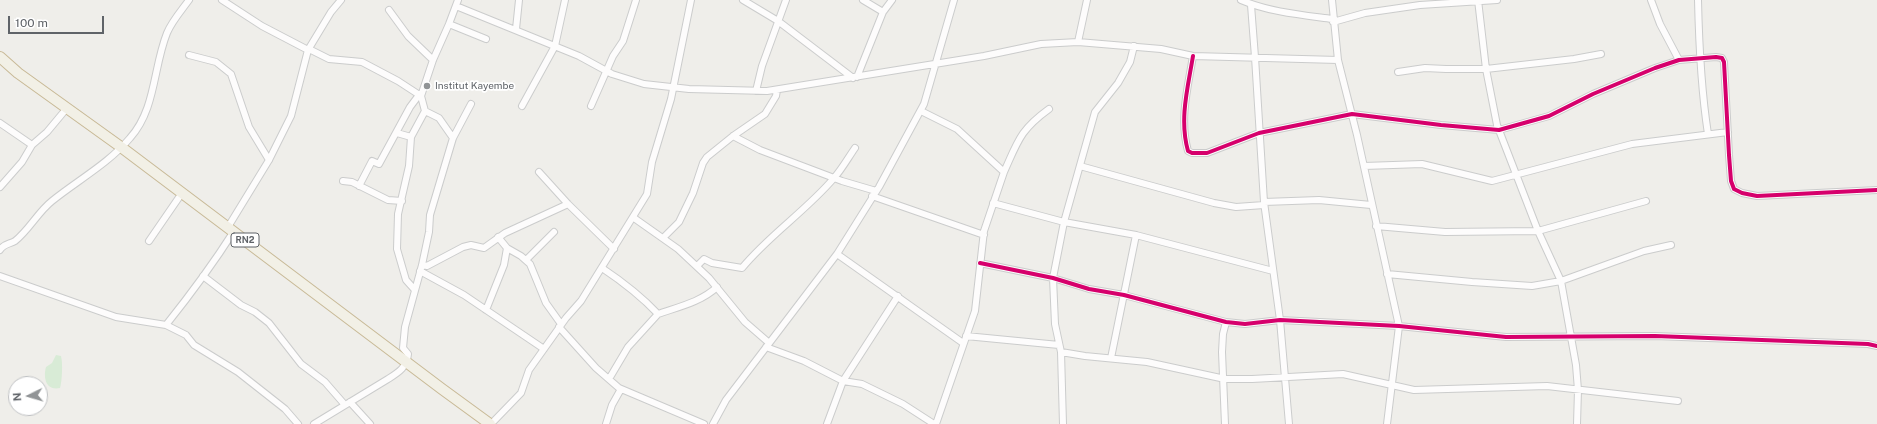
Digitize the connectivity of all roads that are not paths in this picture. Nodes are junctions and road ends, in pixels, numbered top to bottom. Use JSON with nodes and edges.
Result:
{"nodes":[{"id":1,"x":188,"y":0,"type":"edge"},
{"id":2,"x":222,"y":0,"type":"edge"},
{"id":3,"x":341,"y":0,"type":"edge"},
{"id":4,"x":449,"y":0,"type":"edge"},
{"id":5,"x":519,"y":0,"type":"edge"},
{"id":6,"x":564,"y":0,"type":"edge"},
{"id":7,"x":636,"y":0,"type":"edge"},
{"id":8,"x":692,"y":0,"type":"edge"},
{"id":9,"x":743,"y":0,"type":"edge"},
{"id":10,"x":786,"y":0,"type":"edge"},
{"id":11,"x":863,"y":0,"type":"edge"},
{"id":12,"x":892,"y":0,"type":"edge"},
{"id":13,"x":952,"y":0,"type":"edge"},
{"id":14,"x":1087,"y":0,"type":"edge"},
{"id":15,"x":1241,"y":0,"type":"edge"},
{"id":16,"x":1332,"y":0,"type":"edge"},
{"id":17,"x":1497,"y":0,"type":"edge"},
{"id":18,"x":1650,"y":0,"type":"edge"},
{"id":19,"x":1698,"y":0,"type":"edge"},
{"id":20,"x":1478,"y":1,"type":"edge"},
{"id":21,"x":457,"y":3,"type":"edge"},
{"id":22,"x":1250,"y":3,"type":"edge"},
{"id":23,"x":389,"y":10,"type":"dead end"},
{"id":24,"x":883,"y":12,"type":"junction"},
{"id":25,"x":1333,"y":21,"type":"junction"},
{"id":26,"x":778,"y":22,"type":"junction"},
{"id":27,"x":449,"y":24,"type":"junction"},
{"id":28,"x":516,"y":29,"type":"junction"},
{"id":29,"x":486,"y":39,"type":"dead end"},
{"id":30,"x":1078,"y":42,"type":"junction"},
{"id":31,"x":555,"y":46,"type":"junction"},
{"id":32,"x":1134,"y":46,"type":"junction"},
{"id":33,"x":309,"y":49,"type":"junction"},
{"id":34,"x":1601,"y":54,"type":"dead end"},
{"id":35,"x":189,"y":55,"type":"dead end"},
{"id":36,"x":1193,"y":56,"type":"junction"},
{"id":37,"x":0,"y":57,"type":"edge"},
{"id":38,"x":1255,"y":57,"type":"junction"},
{"id":39,"x":1699,"y":59,"type":"junction"},
{"id":40,"x":433,"y":60,"type":"junction"},
{"id":41,"x":1338,"y":60,"type":"junction"},
{"id":42,"x":1679,"y":60,"type":"junction"},
{"id":43,"x":936,"y":63,"type":"junction"},
{"id":44,"x":1486,"y":68,"type":"junction"},
{"id":45,"x":607,"y":70,"type":"junction"},
{"id":46,"x":1398,"y":72,"type":"dead end"},
{"id":47,"x":855,"y":77,"type":"junction"},
{"id":48,"x":674,"y":86,"type":"junction"},
{"id":49,"x":777,"y":90,"type":"junction"},
{"id":50,"x":756,"y":91,"type":"junction"},
{"id":51,"x":420,"y":96,"type":"junction"},
{"id":52,"x":471,"y":104,"type":"dead end"},
{"id":53,"x":522,"y":106,"type":"dead end"},
{"id":54,"x":590,"y":106,"type":"dead end"},
{"id":55,"x":67,"y":108,"type":"junction"},
{"id":56,"x":1049,"y":109,"type":"dead end"},
{"id":57,"x":425,"y":111,"type":"junction"},
{"id":58,"x":920,"y":111,"type":"junction"},
{"id":59,"x":1352,"y":114,"type":"junction"},
{"id":60,"x":0,"y":123,"type":"edge"},
{"id":61,"x":1499,"y":130,"type":"junction"},
{"id":62,"x":1728,"y":132,"type":"junction"},
{"id":63,"x":397,"y":133,"type":"junction"},
{"id":64,"x":1259,"y":133,"type":"junction"},
{"id":65,"x":1708,"y":134,"type":"junction"},
{"id":66,"x":733,"y":136,"type":"junction"},
{"id":67,"x":411,"y":137,"type":"junction"},
{"id":68,"x":453,"y":138,"type":"junction"},
{"id":69,"x":32,"y":145,"type":"junction"},
{"id":70,"x":121,"y":147,"type":"junction"},
{"id":71,"x":855,"y":148,"type":"dead end"},
{"id":72,"x":269,"y":160,"type":"junction"},
{"id":73,"x":1080,"y":166,"type":"junction"},
{"id":74,"x":1364,"y":166,"type":"junction"},
{"id":75,"x":539,"y":172,"type":"dead end"},
{"id":76,"x":1004,"y":172,"type":"junction"},
{"id":77,"x":1516,"y":174,"type":"junction"},
{"id":78,"x":834,"y":178,"type":"junction"},
{"id":79,"x":343,"y":181,"type":"dead end"},
{"id":80,"x":359,"y":186,"type":"junction"},
{"id":81,"x":0,"y":187,"type":"edge"},
{"id":82,"x":1877,"y":190,"type":"edge"},
{"id":83,"x":182,"y":192,"type":"junction"},
{"id":84,"x":874,"y":193,"type":"junction"},
{"id":85,"x":402,"y":201,"type":"junction"},
{"id":86,"x":1646,"y":201,"type":"dead end"},
{"id":87,"x":993,"y":203,"type":"junction"},
{"id":88,"x":1264,"y":203,"type":"junction"},
{"id":89,"x":568,"y":204,"type":"junction"},
{"id":90,"x":1372,"y":205,"type":"junction"},
{"id":91,"x":634,"y":218,"type":"junction"},
{"id":92,"x":1064,"y":222,"type":"junction"},
{"id":93,"x":1376,"y":226,"type":"junction"},
{"id":94,"x":231,"y":229,"type":"junction"},
{"id":95,"x":1538,"y":231,"type":"junction"},
{"id":96,"x":554,"y":232,"type":"dead end"},
{"id":97,"x":984,"y":235,"type":"junction"},
{"id":98,"x":1136,"y":235,"type":"junction"},
{"id":99,"x":498,"y":238,"type":"junction"},
{"id":100,"x":663,"y":238,"type":"junction"},
{"id":101,"x":149,"y":241,"type":"dead end"},
{"id":102,"x":1671,"y":244,"type":"dead end"},
{"id":103,"x":507,"y":248,"type":"junction"},
{"id":104,"x":614,"y":249,"type":"junction"},
{"id":105,"x":0,"y":250,"type":"edge"},
{"id":106,"x":837,"y":254,"type":"junction"},
{"id":107,"x":526,"y":260,"type":"junction"},
{"id":108,"x":980,"y":263,"type":"junction"},
{"id":109,"x":697,"y":266,"type":"junction"},
{"id":110,"x":421,"y":268,"type":"junction"},
{"id":111,"x":602,"y":268,"type":"junction"},
{"id":112,"x":1273,"y":271,"type":"junction"},
{"id":113,"x":1387,"y":274,"type":"junction"},
{"id":114,"x":0,"y":276,"type":"edge"},
{"id":115,"x":203,"y":276,"type":"junction"},
{"id":116,"x":1053,"y":278,"type":"junction"},
{"id":117,"x":1561,"y":281,"type":"junction"},
{"id":118,"x":716,"y":287,"type":"junction"},
{"id":119,"x":415,"y":290,"type":"junction"},
{"id":120,"x":1124,"y":295,"type":"junction"},
{"id":121,"x":898,"y":296,"type":"junction"},
{"id":122,"x":486,"y":310,"type":"junction"},
{"id":123,"x":658,"y":314,"type":"junction"},
{"id":124,"x":1280,"y":320,"type":"junction"},
{"id":125,"x":1226,"y":322,"type":"junction"},
{"id":126,"x":166,"y":325,"type":"junction"},
{"id":127,"x":560,"y":326,"type":"junction"},
{"id":128,"x":1399,"y":326,"type":"junction"},
{"id":129,"x":966,"y":336,"type":"junction"},
{"id":130,"x":1572,"y":338,"type":"junction"},
{"id":131,"x":963,"y":343,"type":"junction"},
{"id":132,"x":767,"y":345,"type":"junction"},
{"id":133,"x":1877,"y":346,"type":"edge"},
{"id":134,"x":544,"y":349,"type":"junction"},
{"id":135,"x":1060,"y":349,"type":"junction"},
{"id":136,"x":1112,"y":358,"type":"junction"},
{"id":137,"x":407,"y":362,"type":"junction"},
{"id":138,"x":1284,"y":377,"type":"junction"},
{"id":139,"x":609,"y":379,"type":"junction"},
{"id":140,"x":1225,"y":379,"type":"junction"},
{"id":141,"x":843,"y":381,"type":"junction"},
{"id":142,"x":1392,"y":386,"type":"junction"},
{"id":143,"x":621,"y":389,"type":"junction"},
{"id":144,"x":1578,"y":390,"type":"junction"},
{"id":145,"x":1678,"y":401,"type":"dead end"},
{"id":146,"x":348,"y":403,"type":"junction"},
{"id":147,"x":298,"y":424,"type":"edge"},
{"id":148,"x":314,"y":424,"type":"edge"},
{"id":149,"x":370,"y":424,"type":"edge"},
{"id":150,"x":489,"y":424,"type":"edge"},
{"id":151,"x":606,"y":424,"type":"edge"},
{"id":152,"x":704,"y":424,"type":"edge"},
{"id":153,"x":713,"y":424,"type":"edge"},
{"id":154,"x":827,"y":424,"type":"edge"},
{"id":155,"x":935,"y":424,"type":"edge"},
{"id":156,"x":1063,"y":424,"type":"edge"},
{"id":157,"x":1226,"y":424,"type":"edge"},
{"id":158,"x":1289,"y":424,"type":"edge"},
{"id":159,"x":1387,"y":424,"type":"edge"},
{"id":160,"x":1577,"y":424,"type":"edge"}],
"edges":[{"from":1,"to":70,"type":"street"},
{"from":2,"to":33,"type":"street"},
{"from":3,"to":33,"type":"street"},
{"from":4,"to":21,"type":"street"},
{"from":5,"to":28,"type":"street"},
{"from":6,"to":31,"type":"street"},
{"from":7,"to":45,"type":"street"},
{"from":8,"to":48,"type":"street"},
{"from":9,"to":26,"type":"street"},
{"from":10,"to":26,"type":"street"},
{"from":11,"to":24,"type":"street"},
{"from":12,"to":24,"type":"street"},
{"from":13,"to":43,"type":"street"},
{"from":14,"to":30,"type":"street"},
{"from":15,"to":22,"type":"street"},
{"from":16,"to":25,"type":"street"},
{"from":17,"to":20,"type":"street"},
{"from":18,"to":42,"type":"street"},
{"from":19,"to":39,"type":"street"},
{"from":20,"to":25,"type":"street"},
{"from":20,"to":44,"type":"street"},
{"from":21,"to":27,"type":"street"},
{"from":21,"to":28,"type":"street"},
{"from":22,"to":25,"type":"street"},
{"from":22,"to":38,"type":"street"},
{"from":23,"to":40,"type":"street"},
{"from":24,"to":47,"type":"street"},
{"from":25,"to":41,"type":"street"},
{"from":26,"to":47,"type":"street"},
{"from":26,"to":50,"type":"street"},
{"from":27,"to":29,"type":"street"},
{"from":27,"to":40,"type":"street"},
{"from":28,"to":31,"type":"street"},
{"from":30,"to":32,"type":"street"},
{"from":30,"to":43,"type":"street"},
{"from":31,"to":45,"type":"street"},
{"from":31,"to":53,"type":"street"},
{"from":32,"to":36,"type":"street"},
{"from":32,"to":73,"type":"street"},
{"from":33,"to":51,"type":"street"},
{"from":33,"to":72,"type":"street"},
{"from":34,"to":44,"type":"street"},
{"from":35,"to":72,"type":"street"},
{"from":36,"to":38,"type":"street"},
{"from":36,"to":64,"type":"street"},
{"from":37,"to":55,"type":"highway","number":"RN2"},
{"from":38,"to":41,"type":"street"},
{"from":38,"to":64,"type":"street"},
{"from":39,"to":42,"type":"street"},
{"from":39,"to":62,"type":"street"},
{"from":39,"to":65,"type":"street"},
{"from":40,"to":51,"type":"street"},
{"from":41,"to":59,"type":"street"},
{"from":42,"to":61,"type":"street"},
{"from":43,"to":47,"type":"street"},
{"from":43,"to":58,"type":"street"},
{"from":44,"to":46,"type":"street"},
{"from":44,"to":61,"type":"street"},
{"from":45,"to":48,"type":"street"},
{"from":45,"to":54,"type":"street"},
{"from":47,"to":49,"type":"street"},
{"from":48,"to":50,"type":"street"},
{"from":48,"to":91,"type":"street"},
{"from":49,"to":50,"type":"street"},
{"from":49,"to":66,"type":"street"},
{"from":51,"to":57,"type":"street"},
{"from":51,"to":63,"type":"street"},
{"from":52,"to":68,"type":"street"},
{"from":55,"to":69,"type":"street"},
{"from":55,"to":70,"type":"highway","number":"RN2"},
{"from":56,"to":76,"type":"street"},
{"from":57,"to":67,"type":"street"},
{"from":57,"to":68,"type":"street"},
{"from":58,"to":76,"type":"street"},
{"from":58,"to":84,"type":"street"},
{"from":59,"to":61,"type":"street"},
{"from":59,"to":64,"type":"street"},
{"from":59,"to":74,"type":"street"},
{"from":60,"to":69,"type":"street"},
{"from":61,"to":77,"type":"street"},
{"from":62,"to":65,"type":"street"},
{"from":62,"to":82,"type":"street"},
{"from":63,"to":67,"type":"street"},
{"from":63,"to":80,"type":"street"},
{"from":64,"to":88,"type":"street"},
{"from":65,"to":77,"type":"street"},
{"from":66,"to":78,"type":"street"},
{"from":66,"to":100,"type":"street"},
{"from":67,"to":85,"type":"street"},
{"from":68,"to":110,"type":"street"},
{"from":69,"to":81,"type":"street"},
{"from":70,"to":83,"type":"highway","number":"RN2"},
{"from":70,"to":105,"type":"street"},
{"from":71,"to":78,"type":"street"},
{"from":72,"to":94,"type":"street"},
{"from":73,"to":88,"type":"street"},
{"from":73,"to":92,"type":"street"},
{"from":74,"to":77,"type":"street"},
{"from":74,"to":90,"type":"street"},
{"from":75,"to":89,"type":"street"},
{"from":76,"to":87,"type":"street"},
{"from":77,"to":95,"type":"street"},
{"from":78,"to":84,"type":"street"},
{"from":78,"to":109,"type":"street"},
{"from":79,"to":80,"type":"street"},
{"from":80,"to":85,"type":"street"},
{"from":83,"to":94,"type":"highway","number":"RN2"},
{"from":83,"to":101,"type":"street"},
{"from":84,"to":97,"type":"street"},
{"from":84,"to":106,"type":"street"},
{"from":85,"to":119,"type":"street"},
{"from":86,"to":95,"type":"street"},
{"from":87,"to":92,"type":"street"},
{"from":87,"to":97,"type":"street"},
{"from":88,"to":90,"type":"street"},
{"from":88,"to":112,"type":"street"},
{"from":89,"to":99,"type":"street"},
{"from":89,"to":104,"type":"street"},
{"from":90,"to":93,"type":"street"},
{"from":91,"to":100,"type":"street"},
{"from":91,"to":104,"type":"street"},
{"from":92,"to":98,"type":"street"},
{"from":92,"to":116,"type":"street"},
{"from":93,"to":95,"type":"street"},
{"from":93,"to":113,"type":"street"},
{"from":94,"to":115,"type":"street"},
{"from":94,"to":137,"type":"highway","number":"RN2"},
{"from":95,"to":117,"type":"street"},
{"from":96,"to":107,"type":"street"},
{"from":97,"to":108,"type":"street"},
{"from":98,"to":112,"type":"street"},
{"from":98,"to":120,"type":"street"},
{"from":99,"to":103,"type":"street"},
{"from":99,"to":110,"type":"street"},
{"from":100,"to":109,"type":"street"},
{"from":102,"to":117,"type":"street"},
{"from":103,"to":107,"type":"street"},
{"from":103,"to":122,"type":"street"},
{"from":104,"to":111,"type":"street"},
{"from":106,"to":121,"type":"street"},
{"from":106,"to":132,"type":"street"},
{"from":107,"to":127,"type":"street"},
{"from":108,"to":116,"type":"street"},
{"from":108,"to":129,"type":"street"},
{"from":109,"to":118,"type":"street"},
{"from":110,"to":119,"type":"street"},
{"from":110,"to":122,"type":"street"},
{"from":111,"to":123,"type":"street"},
{"from":111,"to":127,"type":"street"},
{"from":112,"to":124,"type":"street"},
{"from":113,"to":117,"type":"street"},
{"from":113,"to":128,"type":"street"},
{"from":114,"to":126,"type":"street"},
{"from":115,"to":126,"type":"street"},
{"from":115,"to":146,"type":"street"},
{"from":116,"to":120,"type":"street"},
{"from":116,"to":135,"type":"street"},
{"from":117,"to":130,"type":"street"},
{"from":118,"to":123,"type":"street"},
{"from":118,"to":132,"type":"street"},
{"from":119,"to":137,"type":"street"},
{"from":120,"to":125,"type":"street"},
{"from":120,"to":136,"type":"street"},
{"from":121,"to":131,"type":"street"},
{"from":121,"to":141,"type":"street"},
{"from":122,"to":134,"type":"street"},
{"from":123,"to":139,"type":"street"},
{"from":124,"to":125,"type":"street"},
{"from":124,"to":128,"type":"street"},
{"from":124,"to":138,"type":"street"},
{"from":125,"to":140,"type":"street"},
{"from":126,"to":147,"type":"street"},
{"from":127,"to":134,"type":"street"},
{"from":127,"to":139,"type":"street"},
{"from":128,"to":130,"type":"street"},
{"from":128,"to":142,"type":"street"},
{"from":129,"to":131,"type":"street"},
{"from":129,"to":135,"type":"street"},
{"from":130,"to":133,"type":"street"},
{"from":130,"to":144,"type":"street"},
{"from":131,"to":155,"type":"street"},
{"from":132,"to":141,"type":"street"},
{"from":132,"to":153,"type":"street"},
{"from":134,"to":150,"type":"street"},
{"from":135,"to":136,"type":"street"},
{"from":135,"to":156,"type":"street"},
{"from":136,"to":140,"type":"street"},
{"from":137,"to":146,"type":"street"},
{"from":137,"to":150,"type":"highway","number":"RN2"},
{"from":138,"to":140,"type":"street"},
{"from":138,"to":142,"type":"street"},
{"from":138,"to":158,"type":"street"},
{"from":139,"to":143,"type":"street"},
{"from":140,"to":157,"type":"street"},
{"from":141,"to":154,"type":"street"},
{"from":141,"to":155,"type":"street"},
{"from":142,"to":144,"type":"street"},
{"from":142,"to":159,"type":"street"},
{"from":143,"to":151,"type":"street"},
{"from":143,"to":152,"type":"street"},
{"from":144,"to":145,"type":"street"},
{"from":144,"to":160,"type":"street"},
{"from":146,"to":148,"type":"street"},
{"from":146,"to":149,"type":"street"}]}
